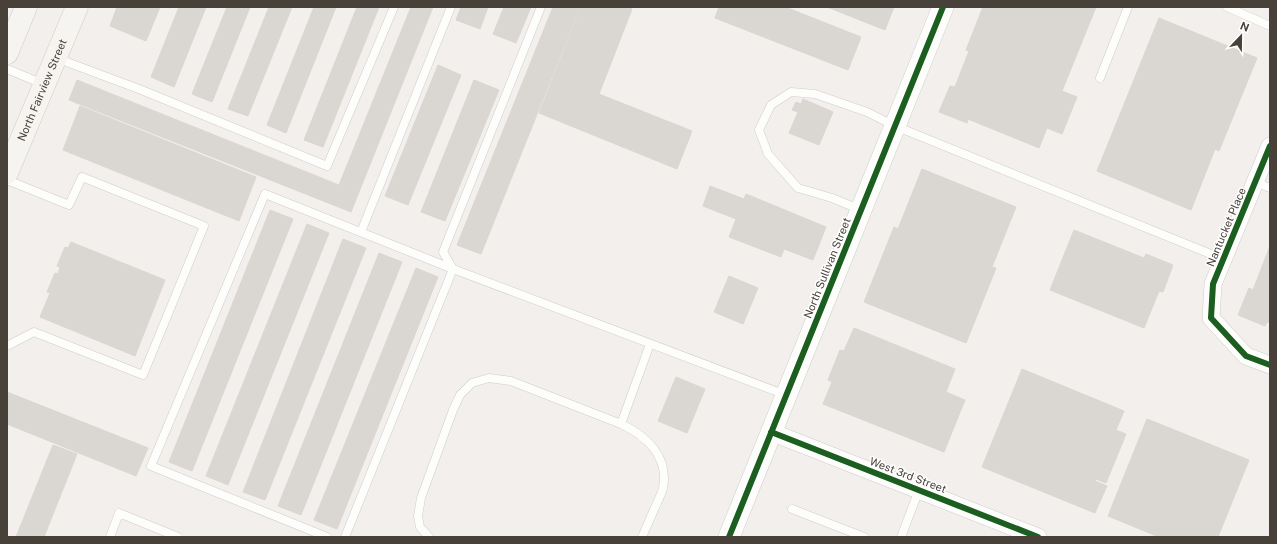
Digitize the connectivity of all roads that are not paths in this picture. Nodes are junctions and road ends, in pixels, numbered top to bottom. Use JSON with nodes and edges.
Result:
{"nodes":[{"id":1,"x":26,"y":7,"type":"edge"},
{"id":2,"x":77,"y":7,"type":"edge"},
{"id":3,"x":394,"y":7,"type":"edge"},
{"id":4,"x":451,"y":7,"type":"edge"},
{"id":5,"x":541,"y":7,"type":"edge"},
{"id":6,"x":943,"y":7,"type":"edge"},
{"id":7,"x":1128,"y":7,"type":"edge"},
{"id":8,"x":1227,"y":7,"type":"edge"},
{"id":9,"x":1270,"y":26,"type":"edge"},
{"id":10,"x":7,"y":53,"type":"edge"},
{"id":11,"x":55,"y":58,"type":"junction"},
{"id":12,"x":7,"y":69,"type":"edge"},
{"id":13,"x":1100,"y":78,"type":"dead end"},
{"id":14,"x":44,"y":84,"type":"junction"},
{"id":15,"x":895,"y":126,"type":"junction"},
{"id":16,"x":1270,"y":146,"type":"edge"},
{"id":17,"x":7,"y":173,"type":"edge"},
{"id":18,"x":7,"y":180,"type":"edge"},
{"id":19,"x":1263,"y":185,"type":"edge"},
{"id":20,"x":861,"y":210,"type":"junction"},
{"id":21,"x":361,"y":232,"type":"junction"},
{"id":22,"x":1223,"y":259,"type":"junction"},
{"id":23,"x":453,"y":269,"type":"junction"},
{"id":24,"x":650,"y":344,"type":"junction"},
{"id":25,"x":7,"y":346,"type":"edge"},
{"id":26,"x":1270,"y":365,"type":"edge"},
{"id":27,"x":786,"y":395,"type":"junction"},
{"id":28,"x":621,"y":424,"type":"junction"},
{"id":29,"x":771,"y":432,"type":"junction"},
{"id":30,"x":919,"y":490,"type":"junction"},
{"id":31,"x":792,"y":509,"type":"dead end"},
{"id":32,"x":110,"y":537,"type":"edge"},
{"id":33,"x":178,"y":537,"type":"edge"},
{"id":34,"x":327,"y":537,"type":"edge"},
{"id":35,"x":345,"y":537,"type":"edge"},
{"id":36,"x":429,"y":537,"type":"edge"},
{"id":37,"x":642,"y":537,"type":"edge"},
{"id":38,"x":729,"y":537,"type":"edge"},
{"id":39,"x":864,"y":537,"type":"edge"},
{"id":40,"x":901,"y":537,"type":"edge"},
{"id":41,"x":1038,"y":537,"type":"edge"}],
"edges":[{"from":1,"to":10,"type":"main road"},
{"from":2,"to":11,"type":"main road","name":"North Fairview Street"},
{"from":3,"to":11,"type":"lane"},
{"from":4,"to":21,"type":"lane"},
{"from":5,"to":23,"type":"lane"},
{"from":6,"to":15,"type":"street","name":"North Sullivan Street"},
{"from":7,"to":13,"type":"lane"},
{"from":8,"to":9,"type":"lane"},
{"from":11,"to":14,"type":"main road","name":"North Fairview Street"},
{"from":12,"to":14,"type":"lane"},
{"from":14,"to":17,"type":"main road","name":"North Fairview Street"},
{"from":15,"to":20,"type":"street","name":"North Sullivan Street"},
{"from":15,"to":20,"type":"lane"},
{"from":15,"to":22,"type":"lane"},
{"from":16,"to":19,"type":"street","name":"Nantucket Place"},
{"from":18,"to":25,"type":"lane"},
{"from":19,"to":22,"type":"street","name":"Nantucket Place"},
{"from":20,"to":27,"type":"street","name":"North Sullivan Street"},
{"from":21,"to":23,"type":"lane"},
{"from":21,"to":34,"type":"lane"},
{"from":22,"to":26,"type":"street","name":"Nantucket Place"},
{"from":23,"to":24,"type":"lane"},
{"from":23,"to":35,"type":"lane"},
{"from":24,"to":27,"type":"lane"},
{"from":24,"to":28,"type":"lane"},
{"from":27,"to":29,"type":"street","name":"North Sullivan Street"},
{"from":28,"to":36,"type":"lane"},
{"from":28,"to":37,"type":"lane"},
{"from":29,"to":30,"type":"street","name":"West 3rd Street"},
{"from":29,"to":38,"type":"street","name":"North Sullivan Street"},
{"from":30,"to":40,"type":"lane"},
{"from":30,"to":41,"type":"street","name":"West 3rd Street"},
{"from":31,"to":39,"type":"lane"},
{"from":32,"to":33,"type":"lane"}]}
